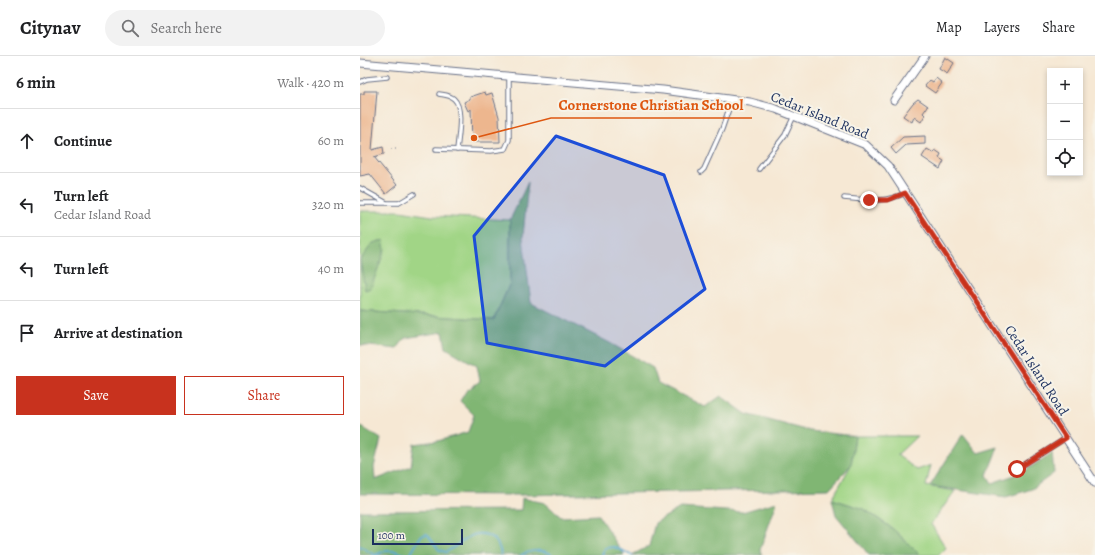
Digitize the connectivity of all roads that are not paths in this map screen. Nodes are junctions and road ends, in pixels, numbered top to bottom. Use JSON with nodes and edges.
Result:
{"nodes":[{"id":1,"x":925,"y":56,"type":"edge"},
{"id":2,"x":360,"y":63,"type":"edge"},
{"id":3,"x":509,"y":76,"type":"junction"},
{"id":4,"x":387,"y":77,"type":"dead end"},
{"id":5,"x":360,"y":82,"type":"edge"},
{"id":6,"x":439,"y":94,"type":"dead end"},
{"id":7,"x":732,"y":99,"type":"junction"},
{"id":8,"x":894,"y":100,"type":"dead end"},
{"id":9,"x":794,"y":116,"type":"junction"},
{"id":10,"x":436,"y":149,"type":"dead end"},
{"id":11,"x":457,"y":150,"type":"junction"},
{"id":12,"x":759,"y":169,"type":"dead end"},
{"id":13,"x":701,"y":172,"type":"dead end"},
{"id":14,"x":360,"y":188,"type":"edge"},
{"id":15,"x":905,"y":193,"type":"junction"},
{"id":16,"x":414,"y":194,"type":"dead end"},
{"id":17,"x":844,"y":198,"type":"dead end"},
{"id":18,"x":360,"y":203,"type":"edge"},
{"id":19,"x":387,"y":203,"type":"junction"},
{"id":20,"x":1066,"y":438,"type":"junction"},
{"id":21,"x":1017,"y":469,"type":"dead end"},
{"id":22,"x":1095,"y":483,"type":"edge"}],
"edges":[{"from":1,"to":8,"type":"street"},
{"from":2,"to":3,"type":"street","name":"Cedar Island Road"},
{"from":3,"to":7,"type":"street","name":"Cedar Island Road"},
{"from":3,"to":11,"type":"lane"},
{"from":4,"to":5,"type":"lane"},
{"from":6,"to":11,"type":"lane"},
{"from":7,"to":9,"type":"street","name":"Cedar Island Road"},
{"from":7,"to":13,"type":"lane"},
{"from":9,"to":12,"type":"lane"},
{"from":9,"to":15,"type":"street","name":"Cedar Island Road"},
{"from":10,"to":11,"type":"lane"},
{"from":14,"to":19,"type":"lane"},
{"from":15,"to":17,"type":"lane"},
{"from":15,"to":20,"type":"street","name":"Cedar Island Road"},
{"from":16,"to":19,"type":"lane"},
{"from":18,"to":19,"type":"lane"},
{"from":20,"to":21,"type":"lane"},
{"from":20,"to":22,"type":"street","name":"Cedar Island Road"}]}
